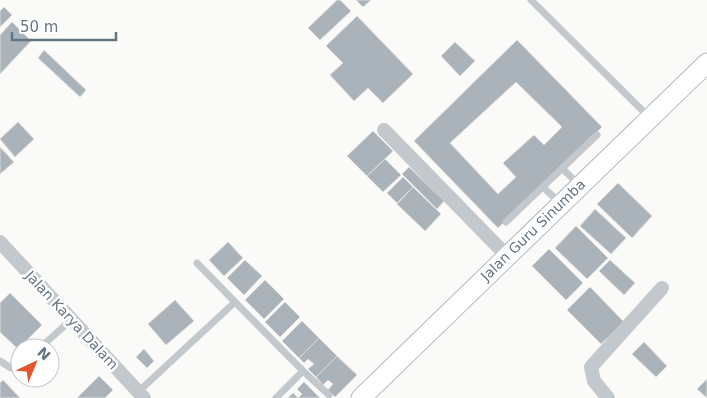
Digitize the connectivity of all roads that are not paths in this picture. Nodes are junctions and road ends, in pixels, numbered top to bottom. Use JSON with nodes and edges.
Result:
{"nodes":[{"id":1,"x":531,"y":0,"type":"edge"},
{"id":2,"x":707,"y":63,"type":"edge"},
{"id":3,"x":649,"y":117,"type":"junction"},
{"id":4,"x":384,"y":130,"type":"dead end"},
{"id":5,"x":597,"y":135,"type":"dead end"},
{"id":6,"x":562,"y":168,"type":"junction"},
{"id":7,"x":579,"y":185,"type":"junction"},
{"id":8,"x":543,"y":187,"type":"junction"},
{"id":9,"x":560,"y":204,"type":"junction"},
{"id":10,"x":506,"y":222,"type":"dead end"},
{"id":11,"x":0,"y":242,"type":"edge"},
{"id":12,"x":506,"y":255,"type":"junction"},
{"id":13,"x":197,"y":263,"type":"dead end"},
{"id":14,"x":662,"y":288,"type":"dead end"},
{"id":15,"x":235,"y":302,"type":"junction"},
{"id":16,"x":72,"y":319,"type":"junction"},
{"id":17,"x":51,"y":338,"type":"edge"},
{"id":18,"x":304,"y":371,"type":"junction"},
{"id":19,"x":141,"y":395,"type":"edge"},
{"id":20,"x":329,"y":395,"type":"dead end"},
{"id":21,"x":276,"y":398,"type":"edge"},
{"id":22,"x":361,"y":398,"type":"edge"},
{"id":23,"x":608,"y":398,"type":"edge"}],
"edges":[{"from":1,"to":3,"type":"lane"},
{"from":2,"to":3,"type":"street","name":"Jalan Guru Sinumba"},
{"from":3,"to":7,"type":"street","name":"Jalan Guru Sinumba"},
{"from":4,"to":12,"type":"street"},
{"from":5,"to":6,"type":"lane"},
{"from":6,"to":7,"type":"lane"},
{"from":6,"to":8,"type":"lane"},
{"from":7,"to":9,"type":"street","name":"Jalan Guru Sinumba"},
{"from":8,"to":9,"type":"lane"},
{"from":8,"to":10,"type":"lane"},
{"from":9,"to":12,"type":"street","name":"Jalan Guru Sinumba"},
{"from":11,"to":16,"type":"street","name":"Jalan Karya Dalam"},
{"from":12,"to":22,"type":"street","name":"Jalan Guru Sinumba"},
{"from":13,"to":15,"type":"lane"},
{"from":14,"to":23,"type":"street"},
{"from":15,"to":18,"type":"lane"},
{"from":15,"to":19,"type":"lane"},
{"from":16,"to":17,"type":"lane"},
{"from":16,"to":19,"type":"street","name":"Jalan Karya Dalam"},
{"from":18,"to":20,"type":"lane"},
{"from":18,"to":21,"type":"lane"}]}
